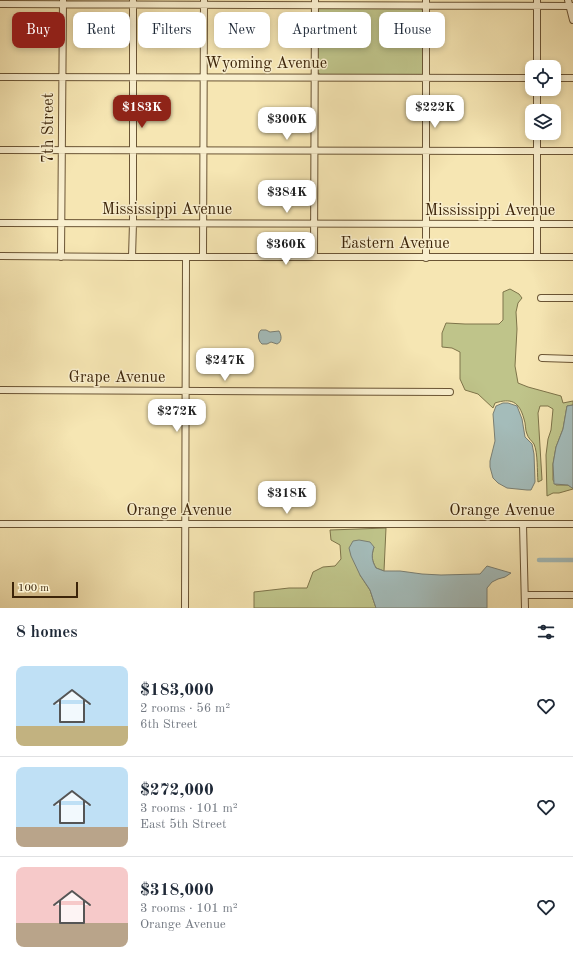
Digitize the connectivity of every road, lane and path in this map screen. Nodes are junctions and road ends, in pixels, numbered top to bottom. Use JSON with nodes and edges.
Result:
{"nodes":[{"id":1,"x":63,"y":2,"type":"edge"},
{"id":2,"x":133,"y":2,"type":"edge"},
{"id":3,"x":204,"y":2,"type":"edge"},
{"id":4,"x":315,"y":2,"type":"edge"},
{"id":5,"x":426,"y":3,"type":"edge"},
{"id":6,"x":537,"y":3,"type":"edge"},
{"id":7,"x":0,"y":4,"type":"edge"},
{"id":8,"x":570,"y":4,"type":"edge"},
{"id":9,"x":573,"y":20,"type":"edge"},
{"id":10,"x":537,"y":60,"type":"edge"},
{"id":11,"x":0,"y":77,"type":"edge"},
{"id":12,"x":62,"y":77,"type":"junction"},
{"id":13,"x":133,"y":77,"type":"junction"},
{"id":14,"x":204,"y":77,"type":"junction"},
{"id":15,"x":315,"y":77,"type":"junction"},
{"id":16,"x":426,"y":77,"type":"junction"},
{"id":17,"x":525,"y":78,"type":"edge"},
{"id":18,"x":561,"y":78,"type":"edge"},
{"id":19,"x":573,"y":78,"type":"edge"},
{"id":20,"x":537,"y":140,"type":"edge"},
{"id":21,"x":0,"y":150,"type":"edge"},
{"id":22,"x":62,"y":150,"type":"junction"},
{"id":23,"x":133,"y":150,"type":"junction"},
{"id":24,"x":204,"y":150,"type":"junction"},
{"id":25,"x":315,"y":150,"type":"junction"},
{"id":26,"x":426,"y":150,"type":"junction"},
{"id":27,"x":537,"y":151,"type":"junction"},
{"id":28,"x":573,"y":151,"type":"edge"},
{"id":29,"x":0,"y":223,"type":"edge"},
{"id":30,"x":62,"y":223,"type":"junction"},
{"id":31,"x":133,"y":223,"type":"junction"},
{"id":32,"x":203,"y":223,"type":"junction"},
{"id":33,"x":314,"y":223,"type":"junction"},
{"id":34,"x":425,"y":224,"type":"junction"},
{"id":35,"x":537,"y":224,"type":"junction"},
{"id":36,"x":573,"y":224,"type":"edge"},
{"id":37,"x":0,"y":256,"type":"edge"},
{"id":38,"x":61,"y":257,"type":"junction"},
{"id":39,"x":132,"y":257,"type":"junction"},
{"id":40,"x":186,"y":257,"type":"junction"},
{"id":41,"x":203,"y":257,"type":"junction"},
{"id":42,"x":314,"y":257,"type":"junction"},
{"id":43,"x":537,"y":257,"type":"junction"},
{"id":44,"x":573,"y":257,"type":"edge"},
{"id":45,"x":426,"y":258,"type":"junction"},
{"id":46,"x":541,"y":298,"type":"dead end"},
{"id":47,"x":573,"y":298,"type":"edge"},
{"id":48,"x":542,"y":358,"type":"dead end"},
{"id":49,"x":573,"y":358,"type":"edge"},
{"id":50,"x":0,"y":390,"type":"edge"},
{"id":51,"x":186,"y":391,"type":"junction"},
{"id":52,"x":450,"y":392,"type":"dead end"},
{"id":53,"x":0,"y":524,"type":"edge"},
{"id":54,"x":185,"y":524,"type":"junction"},
{"id":55,"x":522,"y":524,"type":"junction"},
{"id":56,"x":573,"y":524,"type":"edge"},
{"id":57,"x":525,"y":595,"type":"junction"},
{"id":58,"x":573,"y":595,"type":"edge"},
{"id":59,"x":185,"y":608,"type":"edge"},
{"id":60,"x":524,"y":608,"type":"edge"}],
"edges":[{"from":1,"to":2,"type":"street"},
{"from":1,"to":7,"type":"street"},
{"from":1,"to":12,"type":"street","name":"7th Street"},
{"from":2,"to":3,"type":"street"},
{"from":2,"to":13,"type":"street"},
{"from":3,"to":4,"type":"street"},
{"from":3,"to":14,"type":"street"},
{"from":4,"to":5,"type":"street"},
{"from":4,"to":15,"type":"street"},
{"from":5,"to":6,"type":"street"},
{"from":5,"to":16,"type":"street"},
{"from":6,"to":8,"type":"street"},
{"from":6,"to":10,"type":"street"},
{"from":8,"to":9,"type":"street"},
{"from":11,"to":12,"type":"street","name":"Wyoming Avenue"},
{"from":12,"to":13,"type":"street","name":"Wyoming Avenue"},
{"from":12,"to":22,"type":"street","name":"7th Street"},
{"from":13,"to":14,"type":"street","name":"Wyoming Avenue"},
{"from":13,"to":23,"type":"street"},
{"from":14,"to":15,"type":"street","name":"Wyoming Avenue"},
{"from":14,"to":24,"type":"street"},
{"from":15,"to":16,"type":"street","name":"Wyoming Avenue"},
{"from":15,"to":25,"type":"street"},
{"from":16,"to":17,"type":"street","name":"Wyoming Avenue"},
{"from":16,"to":26,"type":"street"},
{"from":18,"to":19,"type":"street"},
{"from":20,"to":27,"type":"street"},
{"from":21,"to":22,"type":"street"},
{"from":22,"to":23,"type":"street"},
{"from":22,"to":30,"type":"street","name":"7th Street"},
{"from":23,"to":24,"type":"street"},
{"from":23,"to":31,"type":"street"},
{"from":24,"to":25,"type":"street"},
{"from":24,"to":32,"type":"street"},
{"from":25,"to":26,"type":"street"},
{"from":25,"to":33,"type":"street"},
{"from":26,"to":27,"type":"street"},
{"from":26,"to":34,"type":"street"},
{"from":27,"to":28,"type":"street"},
{"from":27,"to":35,"type":"street"},
{"from":29,"to":30,"type":"street","name":"Mississippi Avenue"},
{"from":30,"to":31,"type":"street","name":"Mississippi Avenue"},
{"from":30,"to":38,"type":"street","name":"7th Street"},
{"from":31,"to":32,"type":"street","name":"Mississippi Avenue"},
{"from":31,"to":39,"type":"street"},
{"from":32,"to":33,"type":"street","name":"Mississippi Avenue"},
{"from":32,"to":41,"type":"street"},
{"from":33,"to":34,"type":"street","name":"Mississippi Avenue"},
{"from":33,"to":42,"type":"street"},
{"from":34,"to":35,"type":"street","name":"Mississippi Avenue"},
{"from":34,"to":45,"type":"street"},
{"from":35,"to":36,"type":"street","name":"Mississippi Avenue"},
{"from":35,"to":43,"type":"street"},
{"from":37,"to":38,"type":"street","name":"Eastern Avenue"},
{"from":38,"to":39,"type":"street","name":"Eastern Avenue"},
{"from":39,"to":40,"type":"street","name":"Eastern Avenue"},
{"from":40,"to":41,"type":"street","name":"Eastern Avenue"},
{"from":40,"to":51,"type":"street"},
{"from":41,"to":42,"type":"street","name":"Eastern Avenue"},
{"from":42,"to":45,"type":"street","name":"Eastern Avenue"},
{"from":43,"to":44,"type":"street","name":"Eastern Avenue"},
{"from":43,"to":45,"type":"street","name":"Eastern Avenue"},
{"from":46,"to":47,"type":"street"},
{"from":48,"to":49,"type":"street"},
{"from":50,"to":51,"type":"street","name":"Grape Avenue"},
{"from":51,"to":52,"type":"street","name":"Grape Avenue"},
{"from":51,"to":54,"type":"street"},
{"from":53,"to":54,"type":"street","name":"Orange Avenue"},
{"from":54,"to":55,"type":"street","name":"Orange Avenue"},
{"from":54,"to":59,"type":"street"},
{"from":55,"to":56,"type":"street","name":"Orange Avenue"},
{"from":55,"to":57,"type":"street"},
{"from":57,"to":58,"type":"street"},
{"from":57,"to":60,"type":"street"}]}
